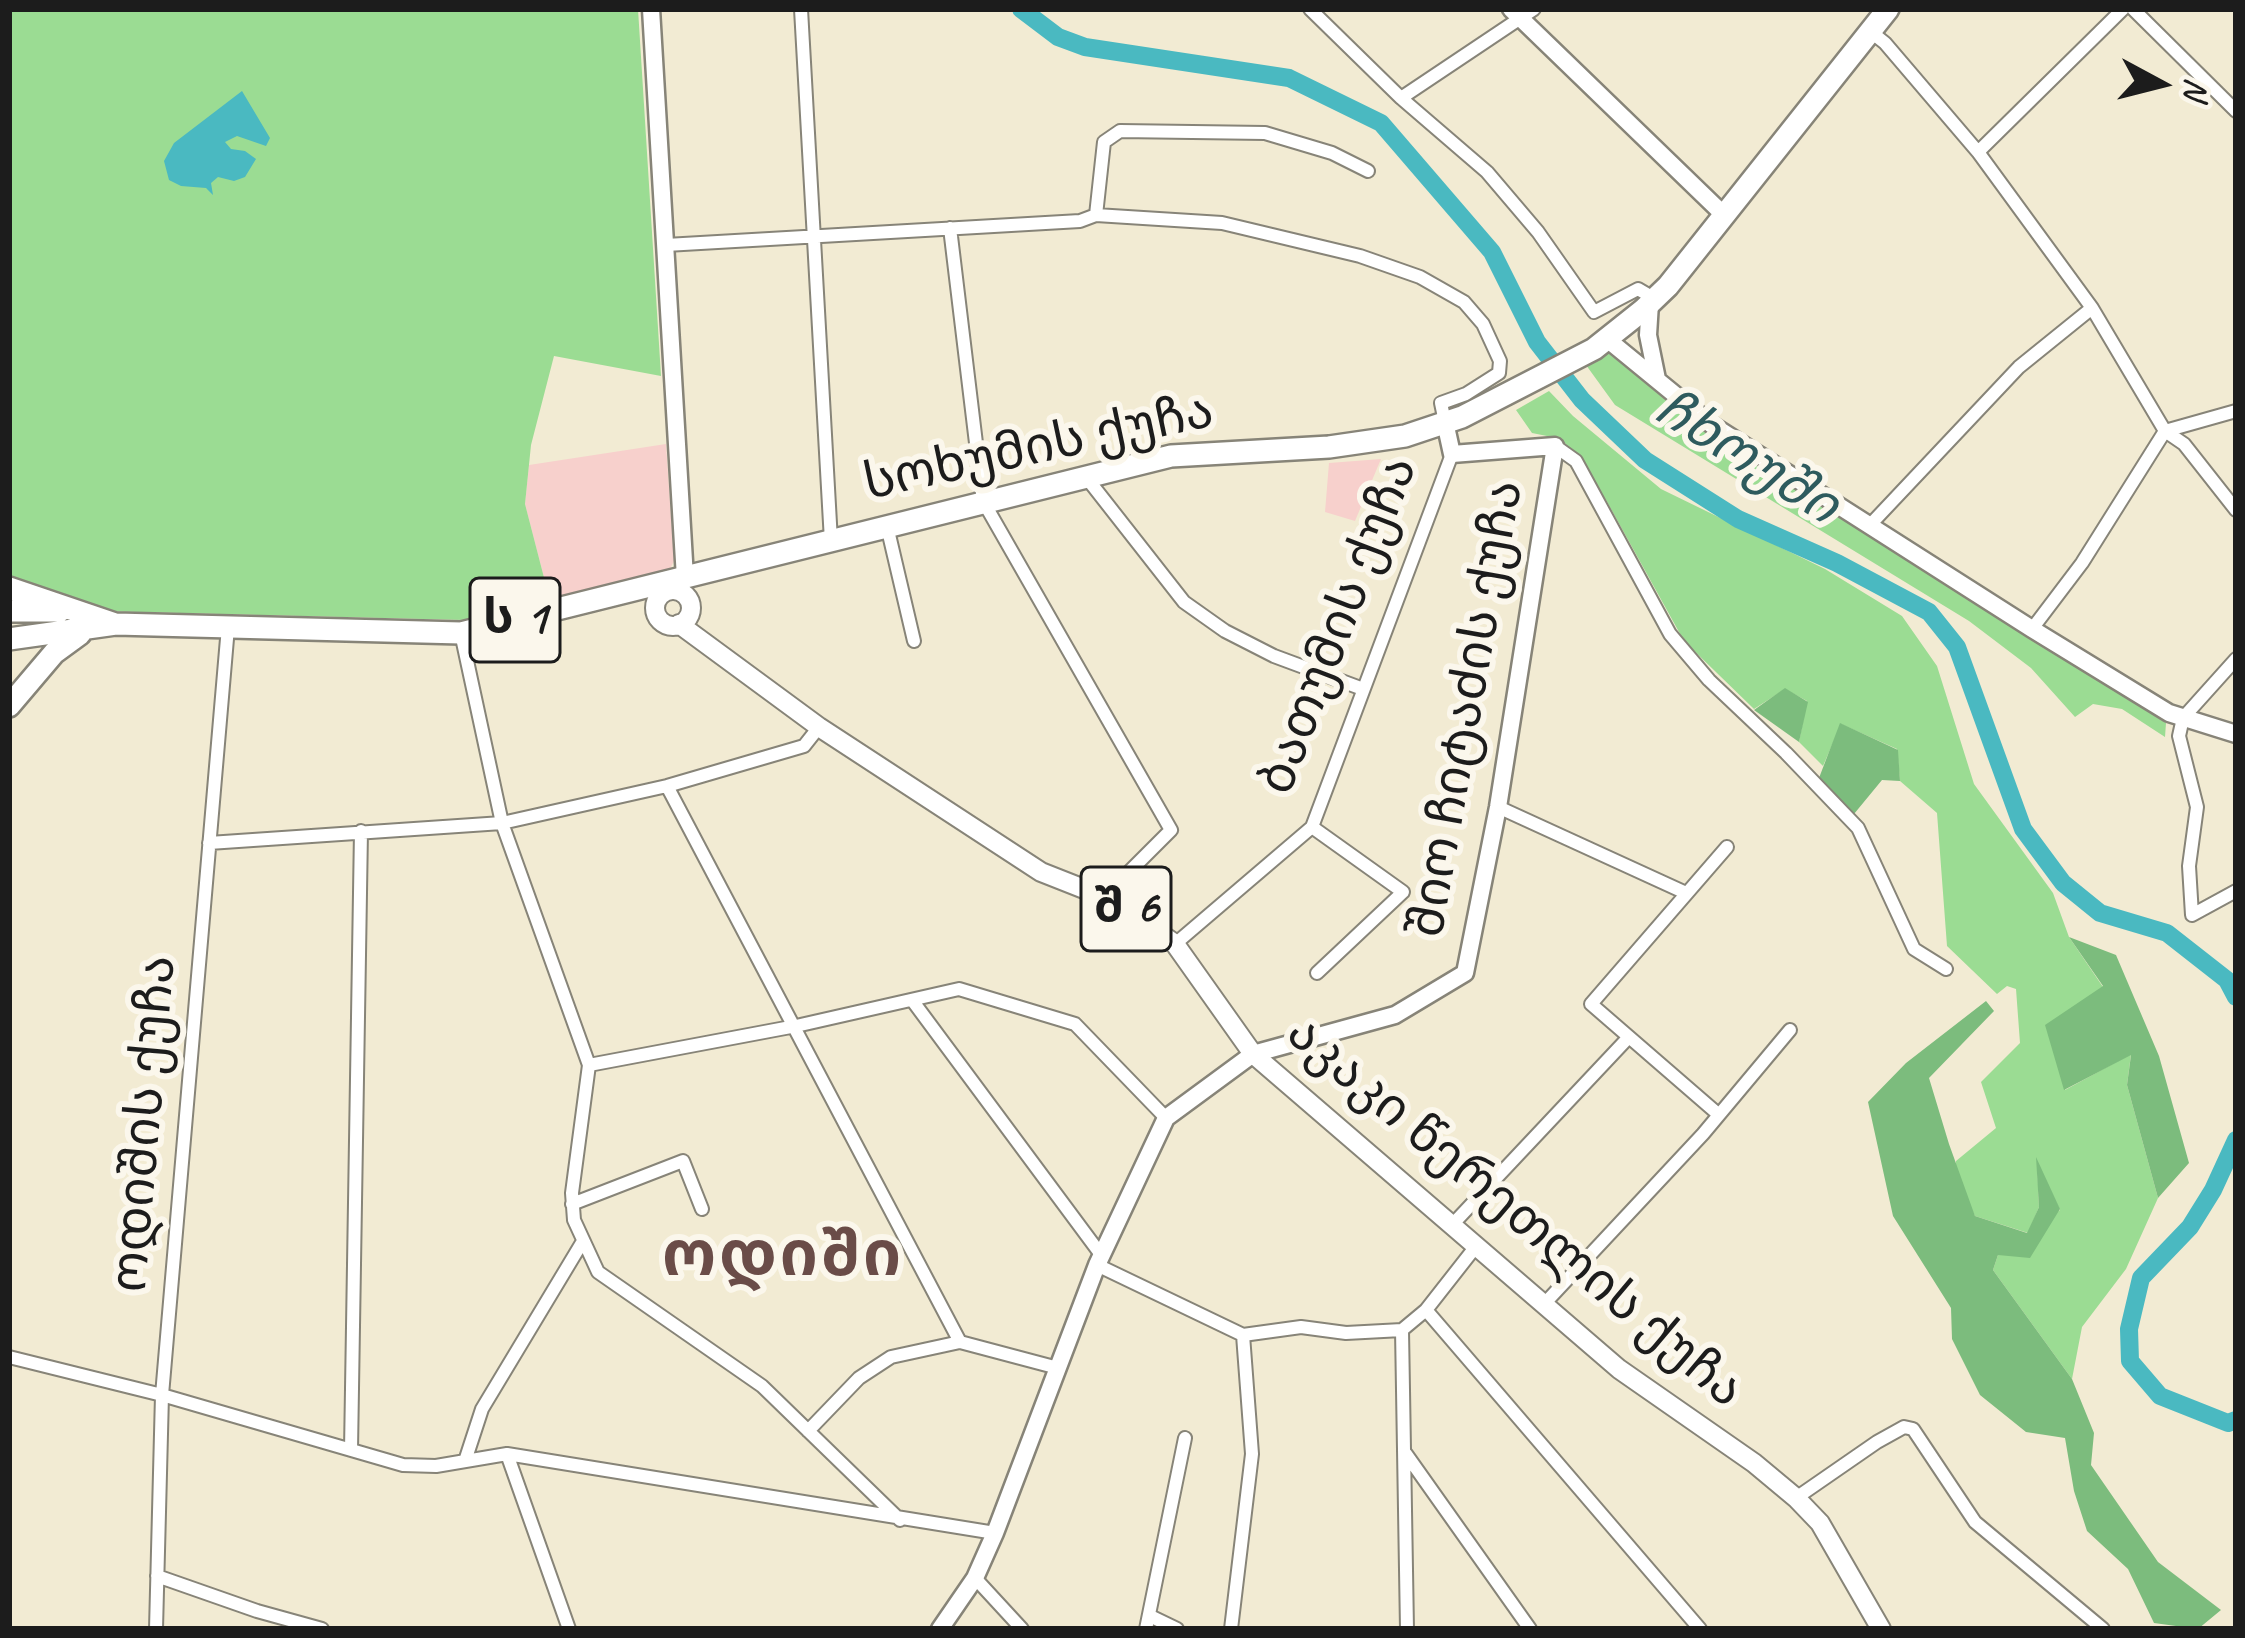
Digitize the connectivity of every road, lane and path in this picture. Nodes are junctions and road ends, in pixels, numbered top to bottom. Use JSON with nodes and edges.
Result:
{"nodes":[{"id":1,"x":651,"y":9,"type":"edge"},
{"id":2,"x":801,"y":9,"type":"edge"},
{"id":3,"x":1310,"y":9,"type":"edge"},
{"id":4,"x":1888,"y":9,"type":"edge"},
{"id":5,"x":2123,"y":9,"type":"edge"},
{"id":6,"x":2133,"y":9,"type":"edge"},
{"id":7,"x":1522,"y":12,"type":"edge"},
{"id":8,"x":1870,"y":31,"type":"junction"},
{"id":9,"x":1401,"y":98,"type":"junction"},
{"id":10,"x":2236,"y":111,"type":"edge"},
{"id":11,"x":1978,"y":152,"type":"junction"},
{"id":12,"x":1368,"y":171,"type":"dead end"},
{"id":13,"x":1096,"y":215,"type":"junction"},
{"id":14,"x":1724,"y":215,"type":"junction"},
{"id":15,"x":950,"y":228,"type":"junction"},
{"id":16,"x":813,"y":234,"type":"junction"},
{"id":17,"x":666,"y":244,"type":"junction"},
{"id":18,"x":1653,"y":301,"type":"junction"},
{"id":19,"x":2092,"y":308,"type":"junction"},
{"id":20,"x":1601,"y":344,"type":"junction"},
{"id":21,"x":1658,"y":380,"type":"junction"},
{"id":22,"x":2236,"y":410,"type":"edge"},
{"id":23,"x":1454,"y":420,"type":"junction"},
{"id":24,"x":2165,"y":431,"type":"junction"},
{"id":25,"x":1555,"y":446,"type":"junction"},
{"id":26,"x":1452,"y":454,"type":"junction"},
{"id":27,"x":1086,"y":477,"type":"junction"},
{"id":28,"x":983,"y":501,"type":"junction"},
{"id":29,"x":2236,"y":510,"type":"edge"},
{"id":30,"x":886,"y":525,"type":"junction"},
{"id":31,"x":1870,"y":525,"type":"junction"},
{"id":32,"x":831,"y":542,"type":"junction"},
{"id":33,"x":9,"y":588,"type":"edge"},
{"id":34,"x":622,"y":594,"type":"junction"},
{"id":35,"x":680,"y":601,"type":"junction"},
{"id":36,"x":9,"y":613,"type":"edge"},
{"id":37,"x":84,"y":621,"type":"junction"},
{"id":38,"x":228,"y":627,"type":"junction"},
{"id":39,"x":2032,"y":629,"type":"junction"},
{"id":40,"x":461,"y":633,"type":"junction"},
{"id":41,"x":10,"y":636,"type":"edge"},
{"id":42,"x":914,"y":641,"type":"dead end"},
{"id":43,"x":54,"y":653,"type":"junction"},
{"id":44,"x":2236,"y":659,"type":"edge"},
{"id":45,"x":1363,"y":689,"type":"junction"},
{"id":46,"x":9,"y":706,"type":"edge"},
{"id":47,"x":2183,"y":718,"type":"junction"},
{"id":48,"x":819,"y":727,"type":"junction"},
{"id":49,"x":2236,"y":734,"type":"edge"},
{"id":50,"x":667,"y":786,"type":"junction"},
{"id":51,"x":1498,"y":807,"type":"junction"},
{"id":52,"x":502,"y":823,"type":"junction"},
{"id":53,"x":1312,"y":827,"type":"junction"},
{"id":54,"x":361,"y":830,"type":"junction"},
{"id":55,"x":208,"y":843,"type":"junction"},
{"id":56,"x":1726,"y":847,"type":"dead end"},
{"id":57,"x":2236,"y":891,"type":"edge"},
{"id":58,"x":1686,"y":893,"type":"junction"},
{"id":59,"x":1112,"y":900,"type":"junction"},
{"id":60,"x":1175,"y":944,"type":"junction"},
{"id":61,"x":1946,"y":969,"type":"dead end"},
{"id":62,"x":1317,"y":973,"type":"dead end"},
{"id":63,"x":912,"y":1000,"type":"junction"},
{"id":64,"x":796,"y":1026,"type":"junction"},
{"id":65,"x":1790,"y":1030,"type":"dead end"},
{"id":66,"x":1628,"y":1038,"type":"junction"},
{"id":67,"x":1253,"y":1054,"type":"junction"},
{"id":68,"x":589,"y":1065,"type":"junction"},
{"id":69,"x":1718,"y":1114,"type":"junction"},
{"id":70,"x":1166,"y":1118,"type":"junction"},
{"id":71,"x":572,"y":1204,"type":"junction"},
{"id":72,"x":702,"y":1209,"type":"dead end"},
{"id":73,"x":1452,"y":1225,"type":"junction"},
{"id":74,"x":583,"y":1241,"type":"junction"},
{"id":75,"x":1478,"y":1245,"type":"junction"},
{"id":76,"x":1100,"y":1261,"type":"junction"},
{"id":77,"x":1546,"y":1302,"type":"junction"},
{"id":78,"x":1426,"y":1310,"type":"junction"},
{"id":79,"x":1402,"y":1330,"type":"junction"},
{"id":80,"x":1243,"y":1335,"type":"junction"},
{"id":81,"x":960,"y":1342,"type":"junction"},
{"id":82,"x":9,"y":1357,"type":"edge"},
{"id":83,"x":1058,"y":1368,"type":"junction"},
{"id":84,"x":162,"y":1395,"type":"junction"},
{"id":85,"x":808,"y":1431,"type":"junction"},
{"id":86,"x":1185,"y":1438,"type":"dead end"},
{"id":87,"x":351,"y":1450,"type":"junction"},
{"id":88,"x":508,"y":1454,"type":"junction"},
{"id":89,"x":1406,"y":1454,"type":"junction"},
{"id":90,"x":466,"y":1458,"type":"junction"},
{"id":91,"x":1796,"y":1498,"type":"junction"},
{"id":92,"x":900,"y":1520,"type":"junction"},
{"id":93,"x":994,"y":1533,"type":"junction"},
{"id":94,"x":157,"y":1576,"type":"junction"},
{"id":95,"x":975,"y":1578,"type":"junction"},
{"id":96,"x":1148,"y":1623,"type":"edge"},
{"id":97,"x":301,"y":1626,"type":"edge"},
{"id":98,"x":156,"y":1629,"type":"edge"},
{"id":99,"x":322,"y":1629,"type":"edge"},
{"id":100,"x":569,"y":1629,"type":"edge"},
{"id":101,"x":940,"y":1629,"type":"edge"},
{"id":102,"x":1022,"y":1629,"type":"edge"},
{"id":103,"x":1177,"y":1629,"type":"edge"},
{"id":104,"x":1231,"y":1629,"type":"edge"},
{"id":105,"x":1407,"y":1629,"type":"edge"},
{"id":106,"x":1530,"y":1629,"type":"edge"},
{"id":107,"x":1700,"y":1629,"type":"edge"},
{"id":108,"x":1881,"y":1629,"type":"edge"},
{"id":109,"x":2103,"y":1629,"type":"edge"}],
"edges":[{"from":1,"to":17,"type":"street"},
{"from":2,"to":16,"type":"street"},
{"from":3,"to":9,"type":"street"},
{"from":4,"to":8,"type":"highway","name":"სოხუმის ქუჩა","number":"ს 1"},
{"from":5,"to":11,"type":"street"},
{"from":6,"to":10,"type":"street"},
{"from":7,"to":9,"type":"street"},
{"from":7,"to":14,"type":"street"},
{"from":8,"to":11,"type":"street"},
{"from":8,"to":14,"type":"highway","name":"სოხუმის ქუჩა","number":"ს 1"},
{"from":9,"to":18,"type":"street"},
{"from":11,"to":19,"type":"street"},
{"from":12,"to":13,"type":"street"},
{"from":13,"to":15,"type":"street"},
{"from":13,"to":23,"type":"street"},
{"from":14,"to":18,"type":"highway","name":"სოხუმის ქუჩა","number":"ს 1"},
{"from":15,"to":16,"type":"street"},
{"from":15,"to":28,"type":"street"},
{"from":16,"to":17,"type":"street"},
{"from":16,"to":32,"type":"street"},
{"from":17,"to":35,"type":"street"},
{"from":18,"to":20,"type":"highway","name":"სოხუმის ქუჩა","number":"ს 1"},
{"from":18,"to":21,"type":"street"},
{"from":19,"to":24,"type":"street"},
{"from":19,"to":31,"type":"street"},
{"from":20,"to":21,"type":"street"},
{"from":20,"to":23,"type":"highway","name":"სოხუმის ქუჩა","number":"ს 1"},
{"from":21,"to":31,"type":"street"},
{"from":22,"to":24,"type":"street"},
{"from":23,"to":26,"type":"street","name":"ბათუმის ქუჩა"},
{"from":23,"to":27,"type":"highway","name":"სოხუმის ქუჩა","number":"ს 1"},
{"from":24,"to":29,"type":"street"},
{"from":24,"to":39,"type":"street"},
{"from":25,"to":26,"type":"street"},
{"from":25,"to":51,"type":"street","name":"შიო ჩიტაძის ქუჩა"},
{"from":25,"to":61,"type":"street"},
{"from":26,"to":45,"type":"street","name":"ბათუმის ქუჩა"},
{"from":27,"to":28,"type":"highway","name":"სოხუმის ქუჩა","number":"ს 1"},
{"from":27,"to":45,"type":"street"},
{"from":28,"to":30,"type":"highway","name":"სოხუმის ქუჩა","number":"ს 1"},
{"from":28,"to":59,"type":"street"},
{"from":30,"to":32,"type":"highway","name":"სოხუმის ქუჩა","number":"ს 1"},
{"from":30,"to":42,"type":"street"},
{"from":31,"to":39,"type":"street"},
{"from":32,"to":35,"type":"highway","name":"სოხუმის ქუჩა","number":"ს 1"},
{"from":33,"to":37,"type":"highway"},
{"from":34,"to":35,"type":"highway","name":"სოხუმის ქუჩა","number":"ს 1"},
{"from":34,"to":35,"type":"main road","number":"შ 6"},
{"from":34,"to":40,"type":"highway","name":"სოხუმის ქუჩა","number":"ს 1"},
{"from":35,"to":48,"type":"main road","name":"აკაკი წერეთლის ქუჩა","number":"შ 6"},
{"from":36,"to":37,"type":"highway","number":"ს 1"},
{"from":36,"to":41,"type":"highway"},
{"from":37,"to":38,"type":"highway","name":"სოხუმის ქუჩა","number":"ს 1"},
{"from":37,"to":41,"type":"highway","number":"ს 1"},
{"from":37,"to":43,"type":"highway"},
{"from":38,"to":40,"type":"highway","name":"სოხუმის ქუჩა","number":"ს 1"},
{"from":38,"to":55,"type":"street","name":"ოდიშის ქუჩა"},
{"from":39,"to":47,"type":"street"},
{"from":40,"to":52,"type":"street"},
{"from":41,"to":43,"type":"highway"},
{"from":43,"to":46,"type":"highway"},
{"from":44,"to":47,"type":"street"},
{"from":45,"to":53,"type":"street","name":"ბათუმის ქუჩა"},
{"from":47,"to":49,"type":"street"},
{"from":47,"to":57,"type":"street"},
{"from":48,"to":50,"type":"street"},
{"from":48,"to":59,"type":"main road","name":"აკაკი წერეთლის ქუჩა","number":"შ 6"},
{"from":50,"to":52,"type":"street"},
{"from":50,"to":64,"type":"street"},
{"from":51,"to":58,"type":"street"},
{"from":51,"to":67,"type":"street","name":"შიო ჩიტაძის ქუჩა"},
{"from":52,"to":54,"type":"street"},
{"from":52,"to":68,"type":"street"},
{"from":53,"to":60,"type":"street","name":"ბათუმის ქუჩა"},
{"from":53,"to":62,"type":"street"},
{"from":54,"to":55,"type":"street"},
{"from":54,"to":87,"type":"street"},
{"from":55,"to":84,"type":"street","name":"ოდიშის ქუჩა"},
{"from":56,"to":58,"type":"street"},
{"from":58,"to":66,"type":"street"},
{"from":59,"to":60,"type":"main road","name":"აკაკი წერეთლის ქუჩა","number":"შ 6"},
{"from":60,"to":67,"type":"main road","name":"აკაკი წერეთლის ქუჩა","number":"შ 6"},
{"from":63,"to":64,"type":"street"},
{"from":63,"to":70,"type":"street"},
{"from":63,"to":76,"type":"street"},
{"from":64,"to":68,"type":"street"},
{"from":64,"to":81,"type":"street"},
{"from":65,"to":69,"type":"street"},
{"from":66,"to":69,"type":"street"},
{"from":66,"to":73,"type":"street"},
{"from":67,"to":70,"type":"street"},
{"from":67,"to":73,"type":"main road","name":"აკაკი წერეთლის ქუჩა","number":"შ 6"},
{"from":68,"to":71,"type":"street"},
{"from":69,"to":77,"type":"street"},
{"from":70,"to":76,"type":"street"},
{"from":71,"to":72,"type":"street"},
{"from":71,"to":74,"type":"street"},
{"from":73,"to":75,"type":"main road","name":"აკაკი წერეთლის ქუჩა","number":"შ 6"},
{"from":74,"to":85,"type":"street"},
{"from":74,"to":90,"type":"street"},
{"from":75,"to":77,"type":"main road","name":"აკაკი წერეთლის ქუჩა","number":"შ 6"},
{"from":75,"to":78,"type":"street"},
{"from":76,"to":80,"type":"street"},
{"from":76,"to":83,"type":"street"},
{"from":77,"to":91,"type":"main road","name":"აკაკი წერეთლის ქუჩა","number":"შ 6"},
{"from":78,"to":79,"type":"street"},
{"from":78,"to":107,"type":"street"},
{"from":79,"to":80,"type":"street"},
{"from":79,"to":89,"type":"street"},
{"from":80,"to":104,"type":"street"},
{"from":81,"to":83,"type":"street"},
{"from":81,"to":85,"type":"street"},
{"from":82,"to":84,"type":"street"},
{"from":83,"to":93,"type":"street"},
{"from":84,"to":87,"type":"street"},
{"from":84,"to":94,"type":"street","name":"ოდიშის ქუჩა"},
{"from":85,"to":92,"type":"street"},
{"from":86,"to":96,"type":"street"},
{"from":87,"to":90,"type":"street"},
{"from":88,"to":90,"type":"street"},
{"from":88,"to":92,"type":"street"},
{"from":88,"to":100,"type":"street"},
{"from":89,"to":105,"type":"street"},
{"from":89,"to":106,"type":"street"},
{"from":91,"to":108,"type":"main road","name":"აკაკი წერეთლის ქუჩა","number":"შ 6"},
{"from":91,"to":109,"type":"street"},
{"from":92,"to":93,"type":"street"},
{"from":93,"to":95,"type":"street"},
{"from":94,"to":97,"type":"street"},
{"from":94,"to":98,"type":"street","name":"ოდიშის ქუჩა"},
{"from":95,"to":101,"type":"street"},
{"from":95,"to":102,"type":"street"},
{"from":96,"to":103,"type":"street"},
{"from":97,"to":99,"type":"street"}]}
